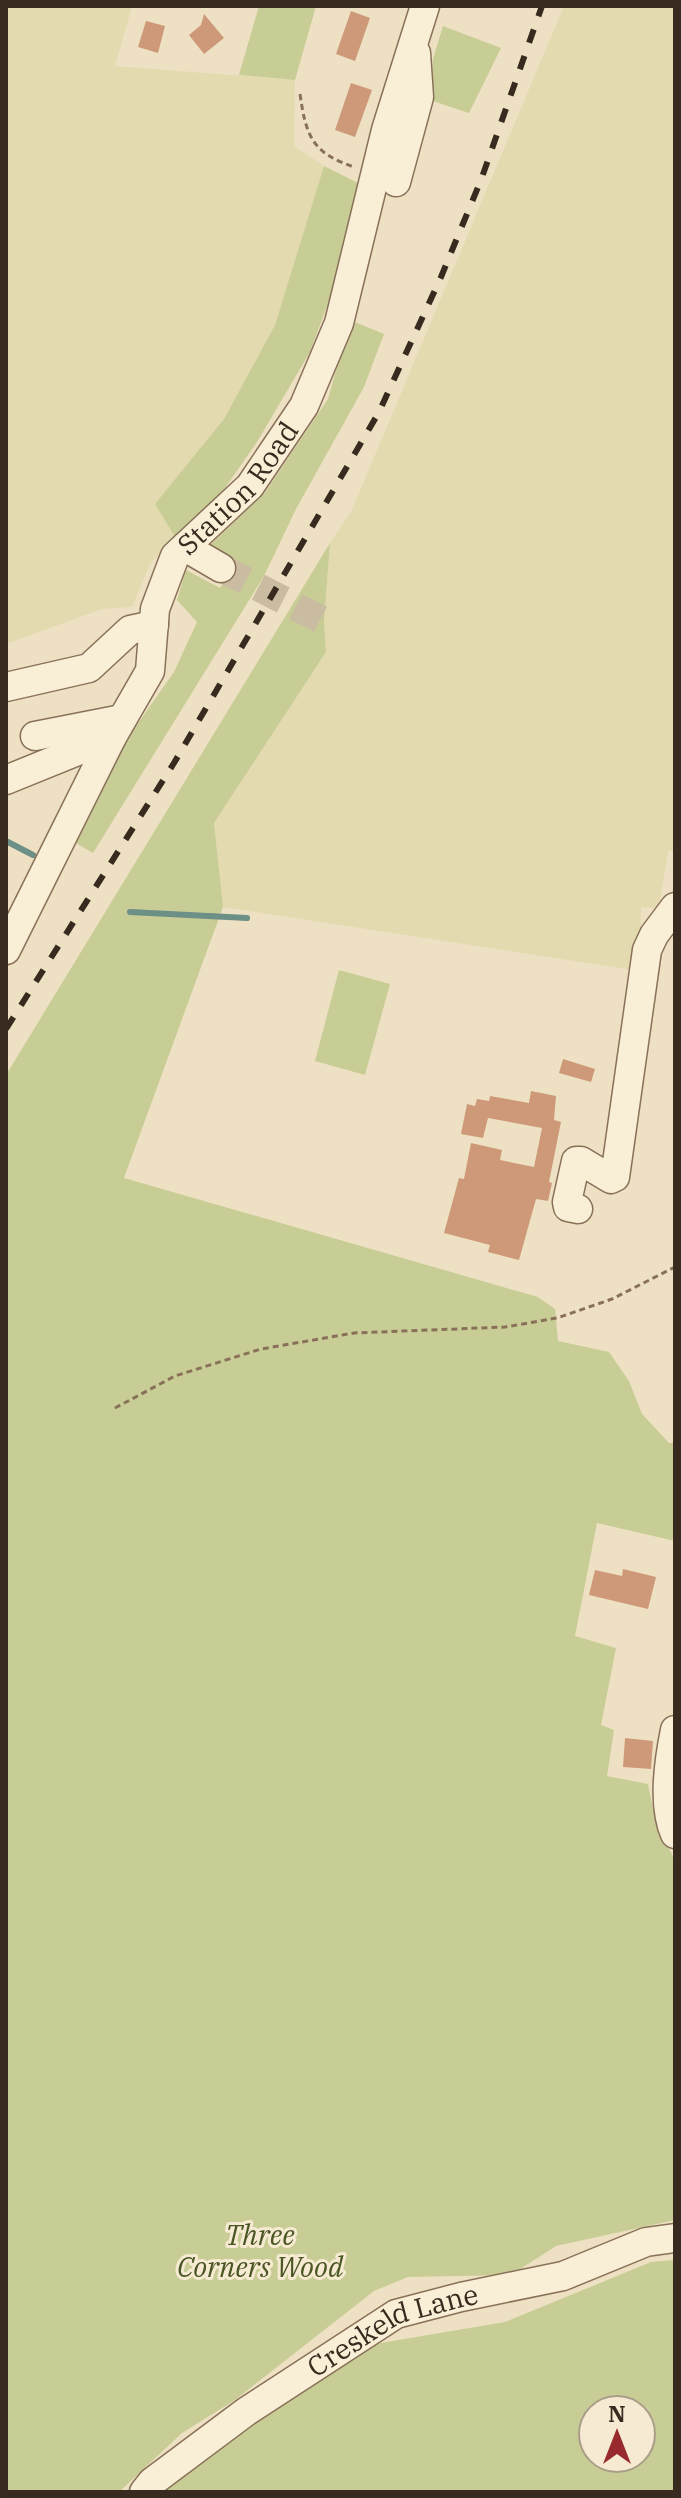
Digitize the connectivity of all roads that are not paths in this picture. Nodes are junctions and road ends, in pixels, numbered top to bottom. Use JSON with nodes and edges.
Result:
{"nodes":[{"id":1,"x":425,"y":6,"type":"edge"},
{"id":2,"x":415,"y":40,"type":"junction"},
{"id":3,"x":386,"y":178,"type":"junction"},
{"id":4,"x":185,"y":547,"type":"junction"},
{"id":5,"x":221,"y":568,"type":"tunnel mouth"},
{"id":6,"x":154,"y":625,"type":"junction"},
{"id":7,"x":6,"y":687,"type":"edge"},
{"id":8,"x":117,"y":728,"type":"junction"},
{"id":9,"x":35,"y":736,"type":"dead end"},
{"id":10,"x":6,"y":780,"type":"edge"},
{"id":11,"x":675,"y":907,"type":"edge"},
{"id":12,"x":6,"y":950,"type":"edge"},
{"id":13,"x":578,"y":1209,"type":"dead end"},
{"id":14,"x":675,"y":1730,"type":"edge"},
{"id":15,"x":675,"y":1834,"type":"edge"},
{"id":16,"x":675,"y":2238,"type":"edge"},
{"id":17,"x":144,"y":2492,"type":"edge"}],
"edges":[{"from":1,"to":2,"type":"street","name":"Station Road"},
{"from":2,"to":3,"type":"street","name":"Station Road"},
{"from":2,"to":3,"type":"street"},
{"from":3,"to":4,"type":"street","name":"Station Road"},
{"from":4,"to":5,"type":"street"},
{"from":4,"to":6,"type":"street","name":"Station Road"},
{"from":6,"to":7,"type":"street"},
{"from":6,"to":8,"type":"street","name":"Station Road"},
{"from":8,"to":9,"type":"street"},
{"from":8,"to":10,"type":"street"},
{"from":8,"to":12,"type":"street","name":"Station Road"},
{"from":11,"to":13,"type":"street"},
{"from":14,"to":15,"type":"street"},
{"from":16,"to":17,"type":"street","name":"Creskeld Lane"}]}
